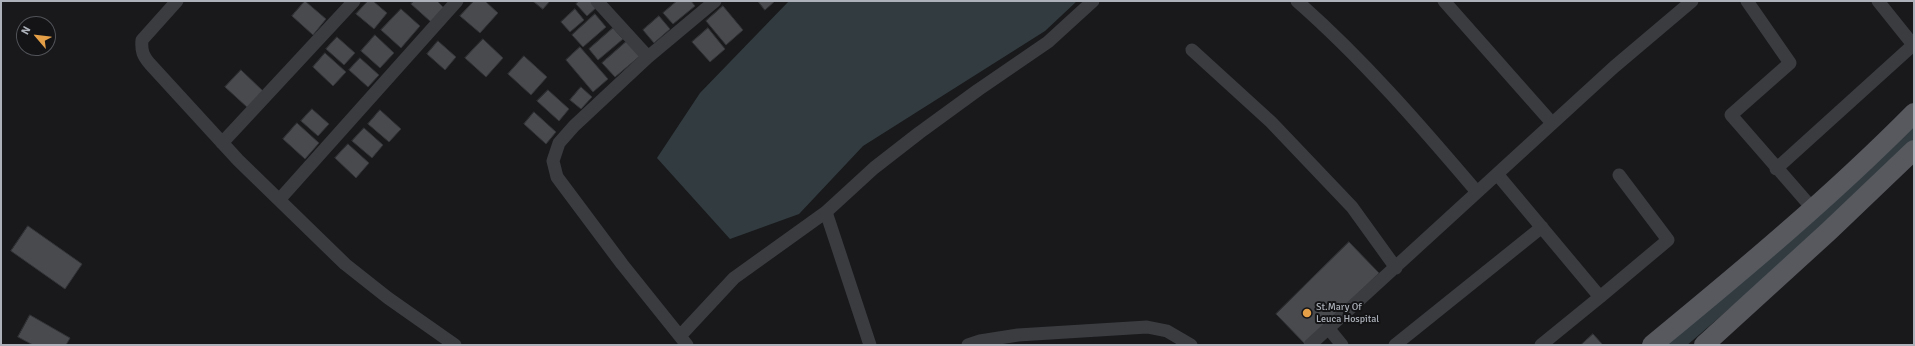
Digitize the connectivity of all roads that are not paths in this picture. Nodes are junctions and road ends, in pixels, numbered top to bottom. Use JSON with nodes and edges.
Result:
{"nodes":[{"id":1,"x":177,"y":1,"type":"edge"},
{"id":2,"x":354,"y":1,"type":"edge"},
{"id":3,"x":457,"y":1,"type":"edge"},
{"id":4,"x":597,"y":1,"type":"edge"},
{"id":5,"x":715,"y":1,"type":"edge"},
{"id":6,"x":1093,"y":1,"type":"edge"},
{"id":7,"x":1297,"y":1,"type":"edge"},
{"id":8,"x":1444,"y":1,"type":"edge"},
{"id":9,"x":1692,"y":1,"type":"edge"},
{"id":10,"x":1747,"y":1,"type":"edge"},
{"id":11,"x":1878,"y":1,"type":"edge"},
{"id":12,"x":1914,"y":46,"type":"edge"},
{"id":13,"x":1192,"y":50,"type":"dead end"},
{"id":14,"x":648,"y":57,"type":"junction"},
{"id":15,"x":1914,"y":113,"type":"edge"},
{"id":16,"x":1552,"y":123,"type":"junction"},
{"id":17,"x":222,"y":142,"type":"junction"},
{"id":18,"x":1914,"y":150,"type":"edge"},
{"id":19,"x":1776,"y":169,"type":"junction"},
{"id":20,"x":1497,"y":174,"type":"junction"},
{"id":21,"x":1619,"y":175,"type":"dead end"},
{"id":22,"x":1477,"y":192,"type":"junction"},
{"id":23,"x":279,"y":200,"type":"junction"},
{"id":24,"x":1812,"y":208,"type":"junction"},
{"id":25,"x":826,"y":212,"type":"junction"},
{"id":26,"x":1542,"y":227,"type":"junction"},
{"id":27,"x":1396,"y":268,"type":"junction"},
{"id":28,"x":1600,"y":297,"type":"junction"},
{"id":29,"x":1330,"y":329,"type":"junction"},
{"id":30,"x":1020,"y":340,"type":"edge"},
{"id":31,"x":683,"y":341,"type":"edge"},
{"id":32,"x":455,"y":345,"type":"edge"},
{"id":33,"x":870,"y":345,"type":"edge"},
{"id":34,"x":968,"y":345,"type":"edge"},
{"id":35,"x":1191,"y":345,"type":"edge"},
{"id":36,"x":1310,"y":345,"type":"edge"},
{"id":37,"x":1342,"y":345,"type":"edge"},
{"id":38,"x":1395,"y":345,"type":"edge"},
{"id":39,"x":1541,"y":345,"type":"edge"},
{"id":40,"x":1652,"y":345,"type":"edge"},
{"id":41,"x":1704,"y":345,"type":"edge"}],
"edges":[{"from":1,"to":17,"type":"street"},
{"from":2,"to":17,"type":"street"},
{"from":3,"to":23,"type":"street"},
{"from":4,"to":14,"type":"street"},
{"from":5,"to":14,"type":"street"},
{"from":6,"to":25,"type":"street"},
{"from":7,"to":22,"type":"street"},
{"from":8,"to":16,"type":"street"},
{"from":9,"to":16,"type":"street"},
{"from":10,"to":19,"type":"street"},
{"from":11,"to":12,"type":"street"},
{"from":12,"to":19,"type":"street"},
{"from":13,"to":27,"type":"street"},
{"from":14,"to":31,"type":"street"},
{"from":15,"to":24,"type":"main road"},
{"from":16,"to":20,"type":"street"},
{"from":17,"to":23,"type":"street"},
{"from":18,"to":41,"type":"main road"},
{"from":19,"to":24,"type":"street"},
{"from":20,"to":22,"type":"street"},
{"from":20,"to":26,"type":"street"},
{"from":21,"to":28,"type":"street"},
{"from":22,"to":27,"type":"street"},
{"from":23,"to":32,"type":"street"},
{"from":24,"to":40,"type":"main road"},
{"from":25,"to":31,"type":"street"},
{"from":25,"to":33,"type":"street"},
{"from":26,"to":28,"type":"street"},
{"from":26,"to":38,"type":"street"},
{"from":27,"to":29,"type":"street"},
{"from":28,"to":39,"type":"street"},
{"from":29,"to":36,"type":"street"},
{"from":29,"to":37,"type":"street"},
{"from":30,"to":34,"type":"street"},
{"from":30,"to":35,"type":"street"}]}
